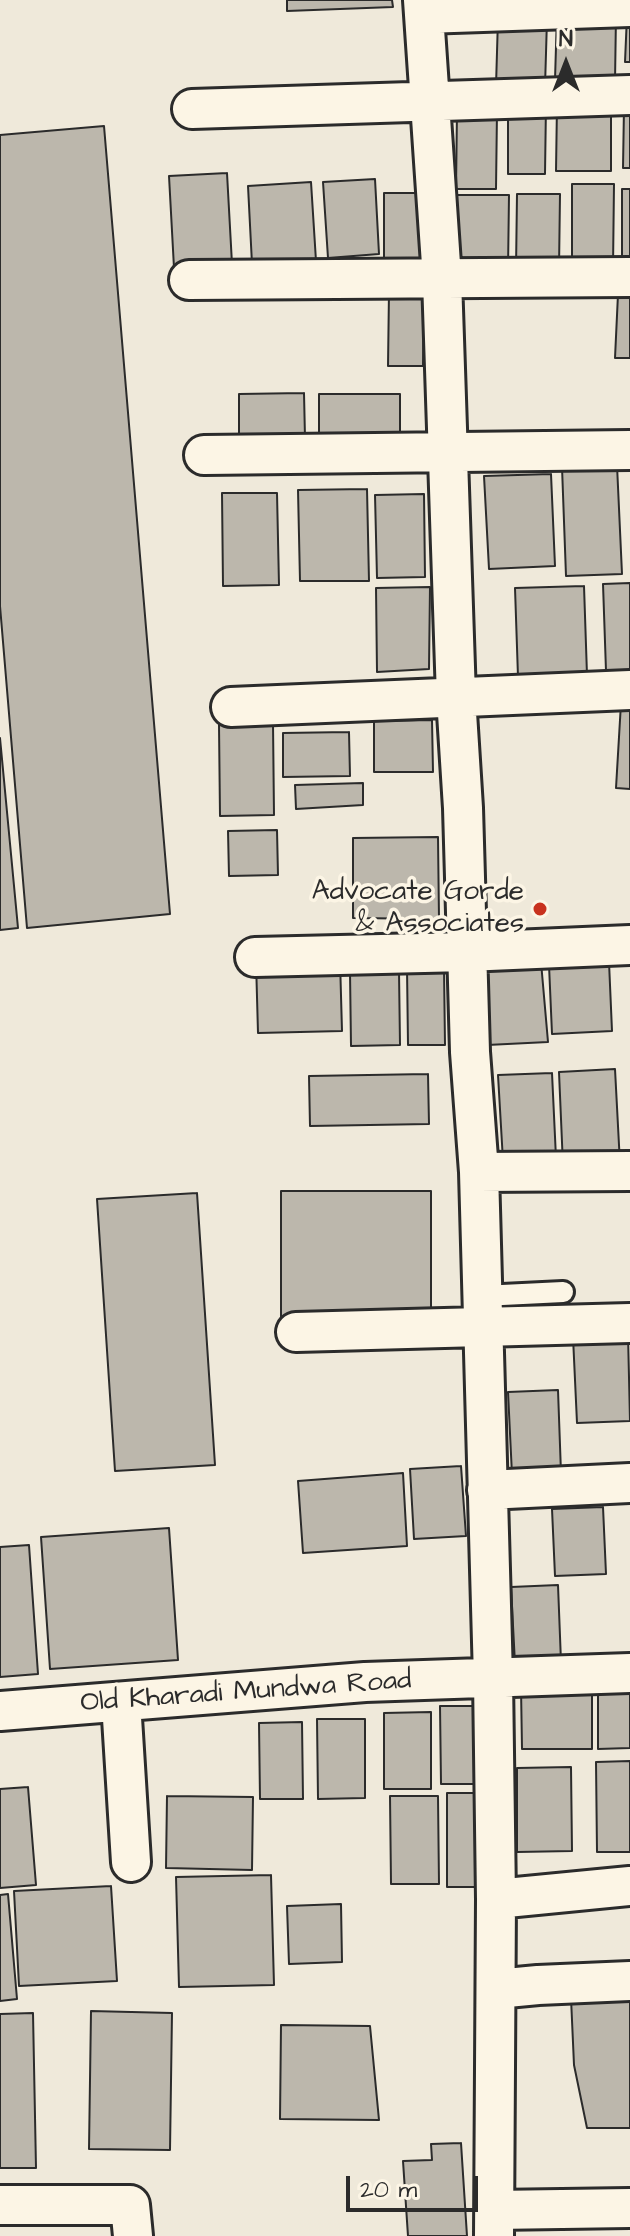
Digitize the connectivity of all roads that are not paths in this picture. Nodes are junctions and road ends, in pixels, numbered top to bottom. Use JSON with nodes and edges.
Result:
{"nodes":[{"id":1,"x":423,"y":7,"type":"edge"},
{"id":2,"x":630,"y":7,"type":"edge"},
{"id":3,"x":630,"y":95,"type":"edge"},
{"id":4,"x":430,"y":101,"type":"junction"},
{"id":5,"x":192,"y":109,"type":"dead end"},
{"id":6,"x":630,"y":277,"type":"edge"},
{"id":7,"x":442,"y":279,"type":"junction"},
{"id":8,"x":189,"y":280,"type":"dead end"},
{"id":9,"x":630,"y":450,"type":"edge"},
{"id":10,"x":447,"y":453,"type":"junction"},
{"id":11,"x":204,"y":455,"type":"dead end"},
{"id":12,"x":630,"y":690,"type":"edge"},
{"id":13,"x":456,"y":697,"type":"junction"},
{"id":14,"x":231,"y":707,"type":"dead end"},
{"id":15,"x":630,"y":945,"type":"edge"},
{"id":16,"x":466,"y":952,"type":"junction"},
{"id":17,"x":255,"y":957,"type":"dead end"},
{"id":18,"x":630,"y":1171,"type":"edge"},
{"id":19,"x":479,"y":1172,"type":"junction"},
{"id":20,"x":563,"y":1292,"type":"dead end"},
{"id":21,"x":482,"y":1312,"type":"junction"},
{"id":22,"x":630,"y":1323,"type":"edge"},
{"id":23,"x":296,"y":1332,"type":"dead end"},
{"id":24,"x":630,"y":1483,"type":"edge"},
{"id":25,"x":487,"y":1490,"type":"junction"},
{"id":26,"x":630,"y":1673,"type":"edge"},
{"id":27,"x":493,"y":1678,"type":"junction"},
{"id":28,"x":121,"y":1702,"type":"junction"},
{"id":29,"x":0,"y":1711,"type":"edge"},
{"id":30,"x":131,"y":1862,"type":"dead end"},
{"id":31,"x":630,"y":1886,"type":"edge"},
{"id":32,"x":496,"y":1899,"type":"junction"},
{"id":33,"x":630,"y":1981,"type":"edge"},
{"id":34,"x":496,"y":1989,"type":"junction"},
{"id":35,"x":0,"y":2205,"type":"edge"},
{"id":36,"x":630,"y":2208,"type":"edge"},
{"id":37,"x":494,"y":2223,"type":"edge"},
{"id":38,"x":133,"y":2236,"type":"edge"}],
"edges":[{"from":1,"to":2,"type":"street"},
{"from":1,"to":4,"type":"street"},
{"from":3,"to":4,"type":"street"},
{"from":4,"to":5,"type":"street"},
{"from":4,"to":7,"type":"street"},
{"from":6,"to":7,"type":"street"},
{"from":7,"to":8,"type":"street"},
{"from":7,"to":10,"type":"street"},
{"from":9,"to":10,"type":"street"},
{"from":10,"to":11,"type":"street"},
{"from":10,"to":13,"type":"street"},
{"from":12,"to":13,"type":"street"},
{"from":13,"to":14,"type":"street"},
{"from":13,"to":16,"type":"street"},
{"from":15,"to":16,"type":"street"},
{"from":16,"to":17,"type":"street"},
{"from":16,"to":19,"type":"street"},
{"from":18,"to":19,"type":"street"},
{"from":19,"to":21,"type":"street"},
{"from":20,"to":21,"type":"lane"},
{"from":21,"to":22,"type":"street"},
{"from":21,"to":23,"type":"street"},
{"from":21,"to":25,"type":"street"},
{"from":24,"to":25,"type":"street"},
{"from":25,"to":27,"type":"street"},
{"from":26,"to":27,"type":"street","name":"Old Kharadi Mundwa Road"},
{"from":27,"to":28,"type":"street","name":"Old Kharadi Mundwa Road"},
{"from":27,"to":32,"type":"street"},
{"from":28,"to":29,"type":"street","name":"Old Kharadi Mundwa Road"},
{"from":28,"to":30,"type":"street"},
{"from":31,"to":32,"type":"street"},
{"from":32,"to":34,"type":"street"},
{"from":33,"to":34,"type":"street"},
{"from":34,"to":37,"type":"street"},
{"from":35,"to":38,"type":"street"},
{"from":36,"to":37,"type":"street"}]}
